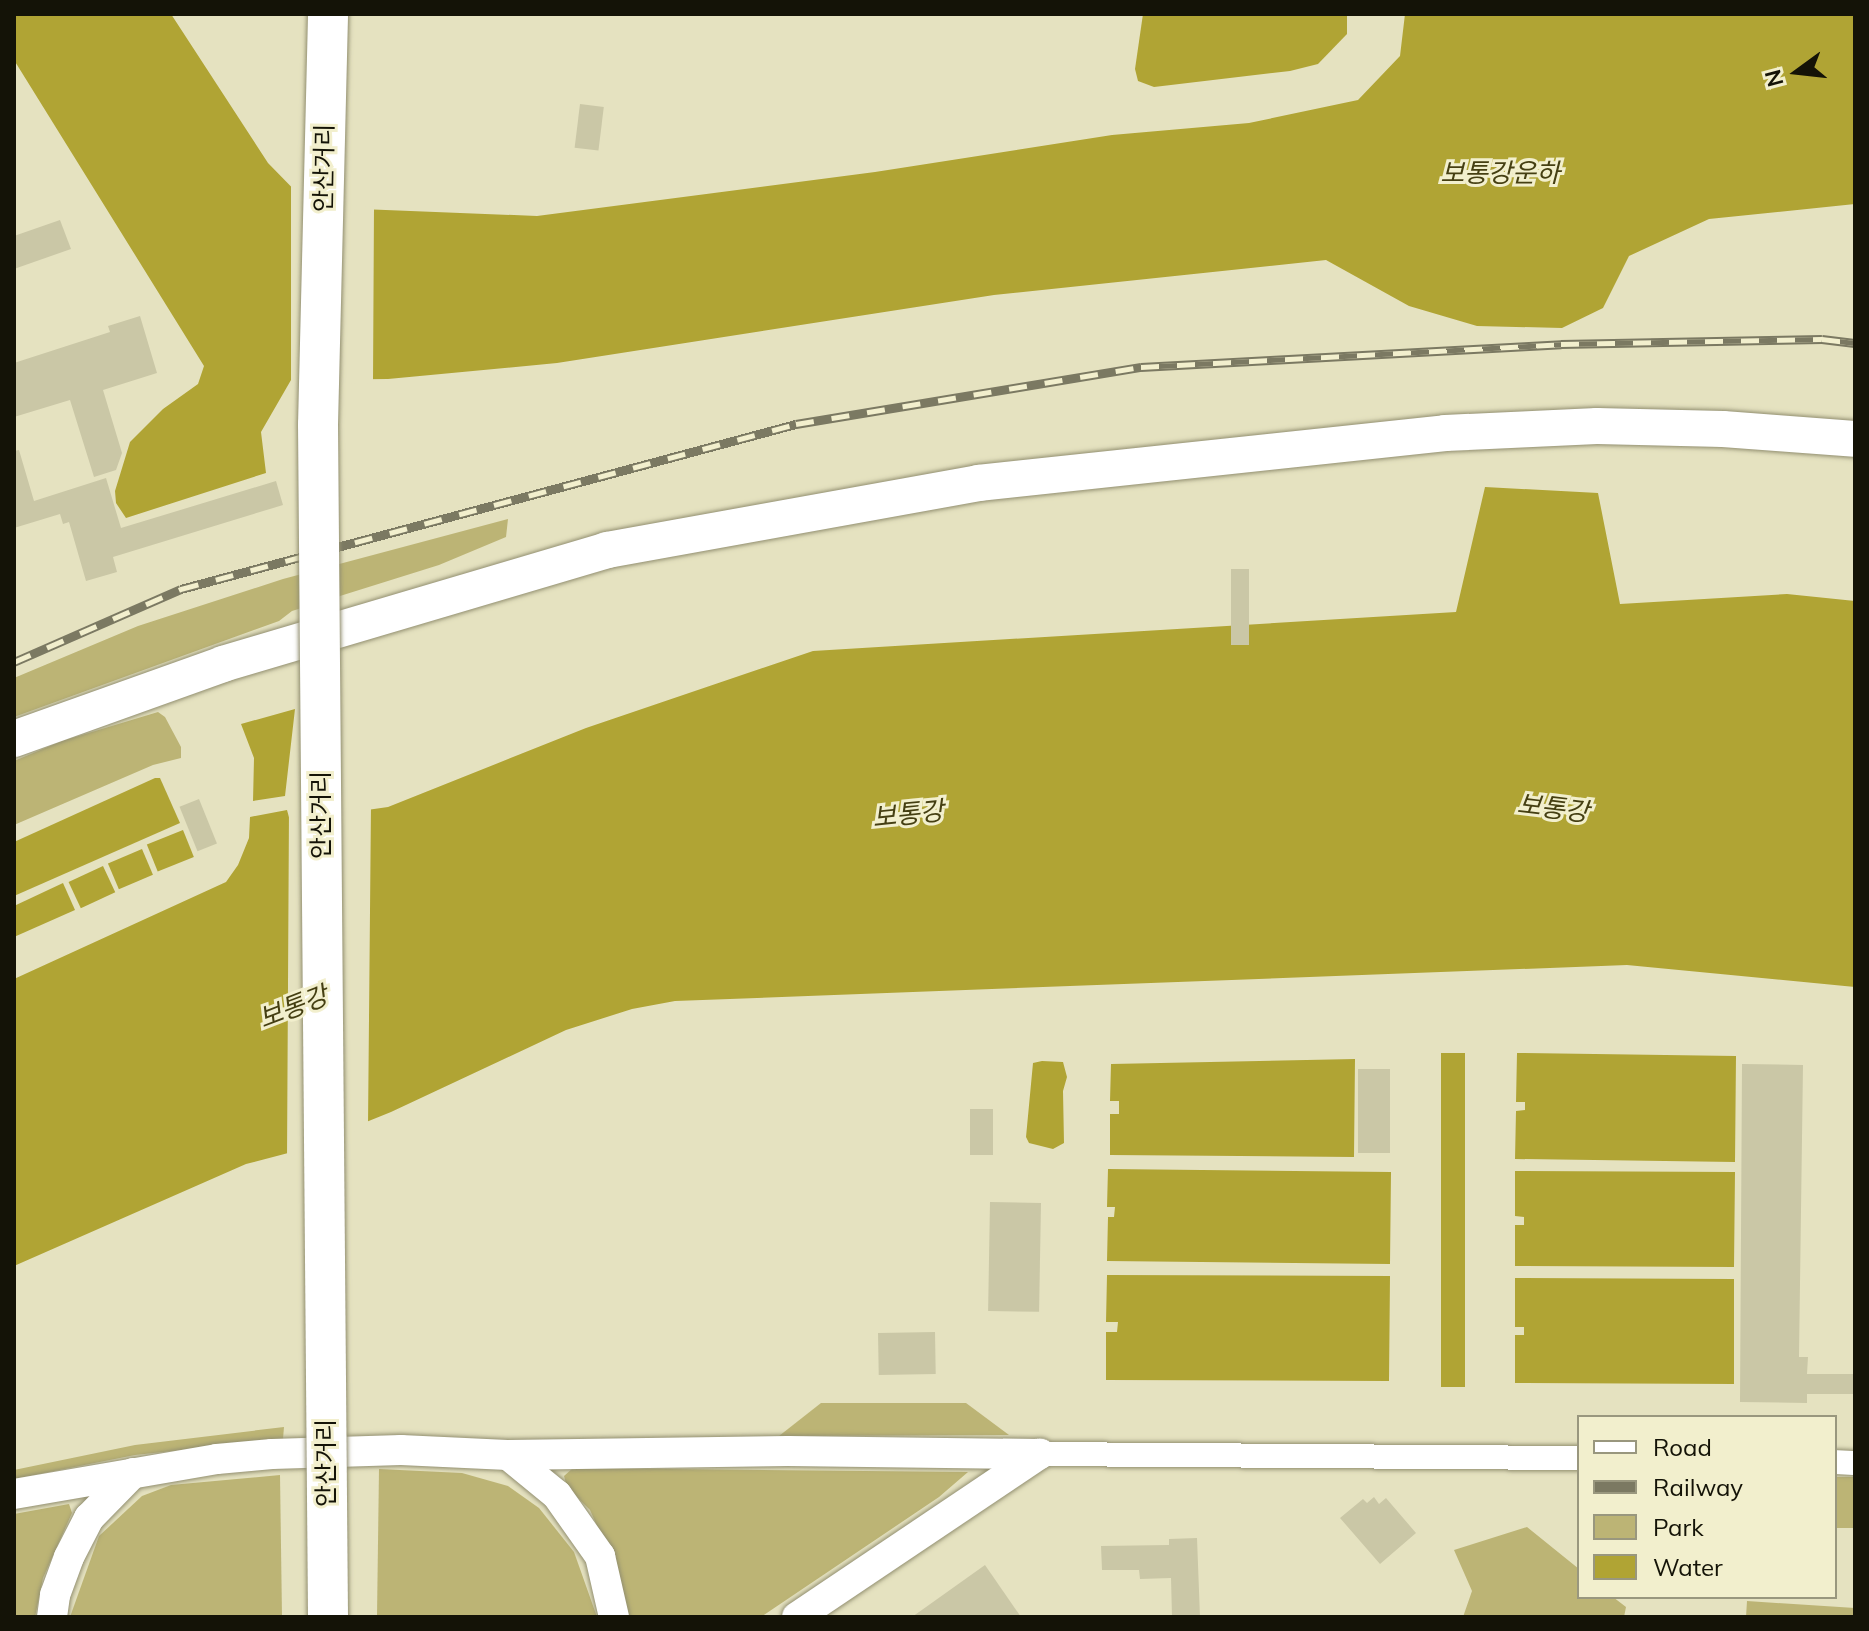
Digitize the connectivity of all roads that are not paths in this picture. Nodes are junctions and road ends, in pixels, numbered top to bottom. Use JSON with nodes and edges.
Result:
{"nodes":[{"id":1,"x":328,"y":14,"type":"edge"},
{"id":2,"x":1855,"y":439,"type":"edge"},
{"id":3,"x":14,"y":739,"type":"edge"},
{"id":4,"x":1040,"y":1454,"type":"junction"},
{"id":5,"x":508,"y":1455,"type":"junction"},
{"id":6,"x":1577,"y":1458,"type":"edge"},
{"id":7,"x":133,"y":1473,"type":"junction"},
{"id":8,"x":14,"y":1494,"type":"edge"},
{"id":9,"x":52,"y":1617,"type":"edge"},
{"id":10,"x":328,"y":1617,"type":"edge"},
{"id":11,"x":614,"y":1617,"type":"edge"},
{"id":12,"x":797,"y":1617,"type":"edge"}],
"edges":[{"from":1,"to":10,"type":"main road","name":"안산거리","bridge":true},
{"from":2,"to":3,"type":"main road"},
{"from":4,"to":5,"type":"street"},
{"from":4,"to":6,"type":"street"},
{"from":4,"to":12,"type":"street"},
{"from":5,"to":7,"type":"street"},
{"from":5,"to":11,"type":"street"},
{"from":7,"to":8,"type":"street"},
{"from":7,"to":9,"type":"street"}]}
